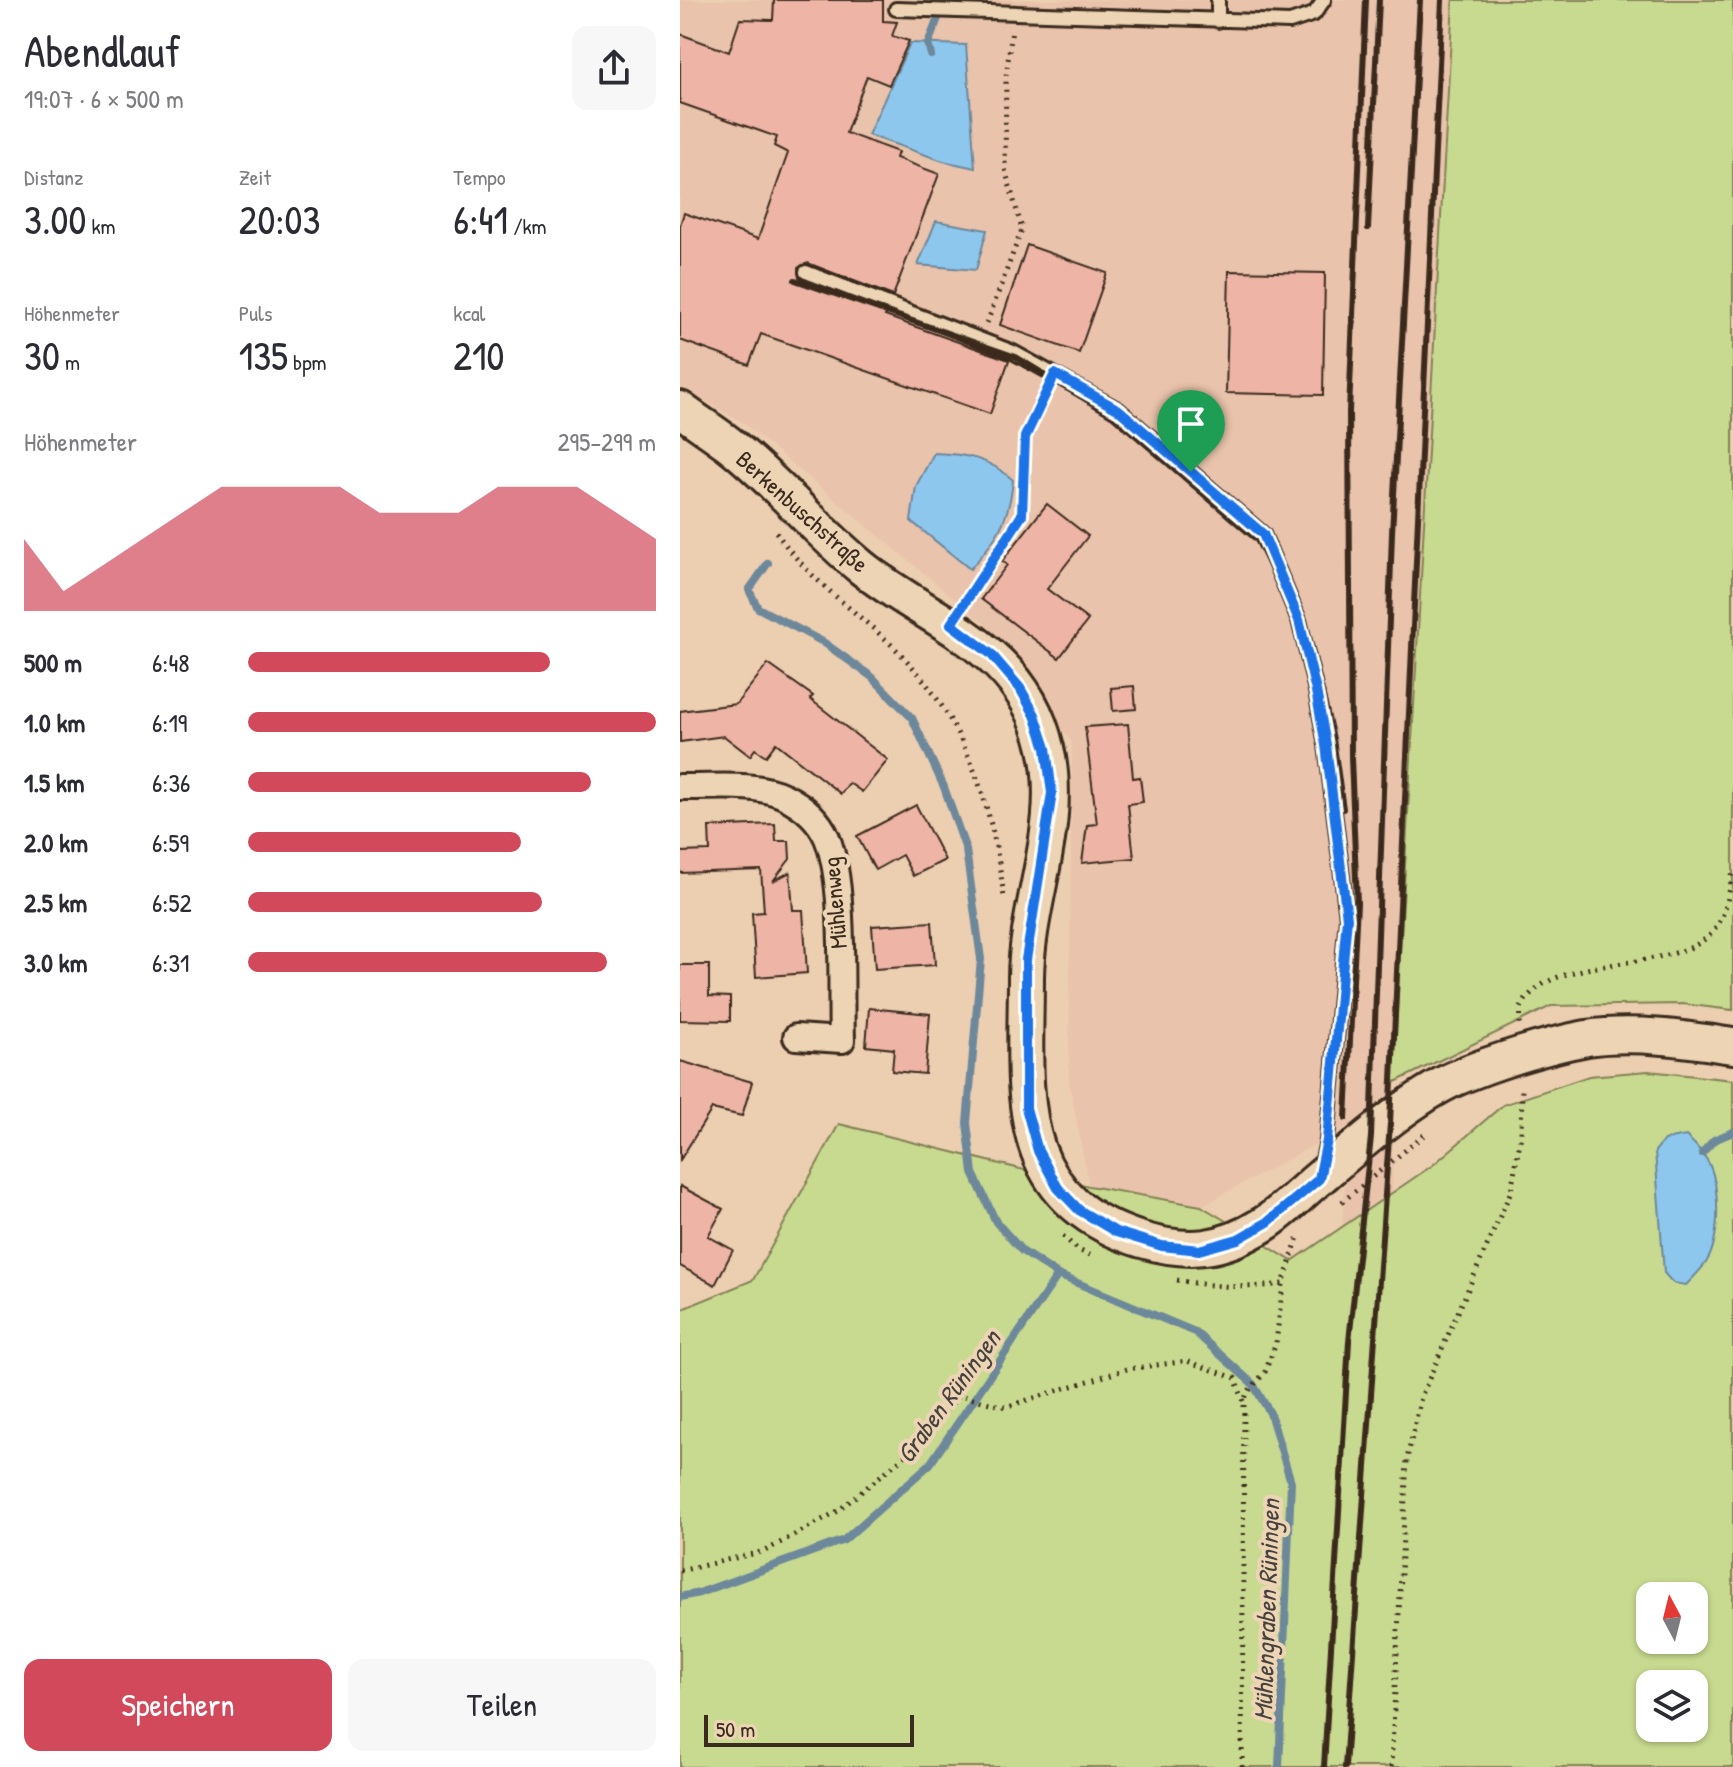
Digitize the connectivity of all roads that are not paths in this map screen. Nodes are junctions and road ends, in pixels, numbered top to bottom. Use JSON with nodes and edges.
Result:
{"nodes":[{"id":1,"x":1218,"y":0,"type":"edge"},
{"id":2,"x":1324,"y":0,"type":"edge"},
{"id":3,"x":896,"y":9,"type":"dead end"},
{"id":4,"x":1218,"y":21,"type":"junction"},
{"id":5,"x":806,"y":272,"type":"dead end"},
{"id":6,"x":680,"y":409,"type":"edge"},
{"id":7,"x":680,"y":787,"type":"edge"},
{"id":8,"x":796,"y":1037,"type":"dead end"},
{"id":9,"x":1730,"y":1045,"type":"edge"},
{"id":10,"x":1329,"y":1191,"type":"junction"}],
"edges":[{"from":1,"to":4,"type":"lane"},
{"from":2,"to":4,"type":"lane"},
{"from":3,"to":4,"type":"lane"},
{"from":5,"to":10,"type":"lane"},
{"from":6,"to":10,"type":"street","name":"Berkenbuschstraße"},
{"from":7,"to":8,"type":"street","name":"Mühlenweg"},
{"from":9,"to":10,"type":"street","name":"Berkenbuschstraße"}]}
